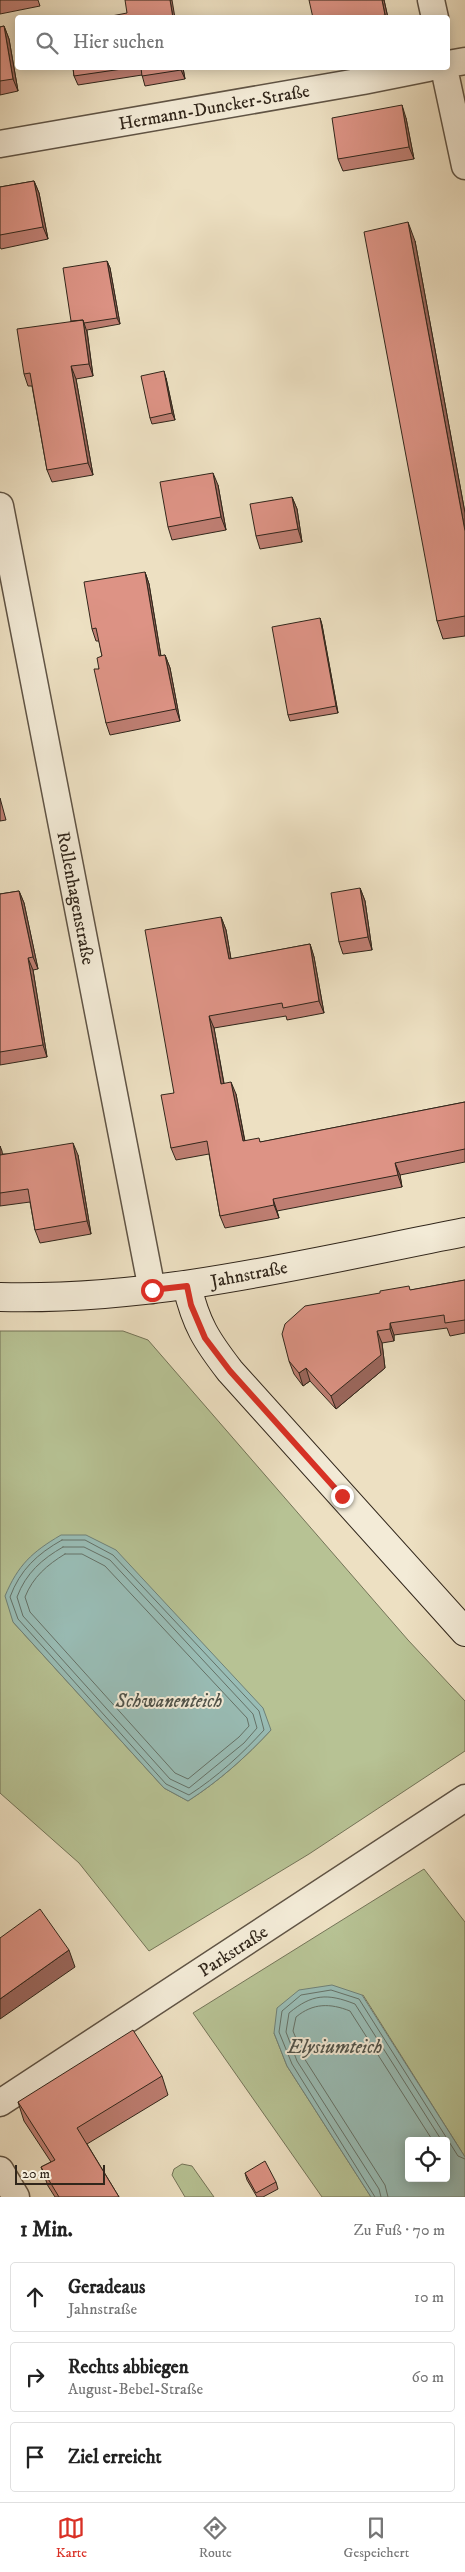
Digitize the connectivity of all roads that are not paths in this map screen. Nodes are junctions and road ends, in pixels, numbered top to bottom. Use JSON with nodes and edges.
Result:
{"nodes":[{"id":1,"x":431,"y":0,"type":"edge"},
{"id":2,"x":434,"y":15,"type":"edge"},
{"id":3,"x":465,"y":61,"type":"edge"},
{"id":4,"x":450,"y":64,"type":"edge"},
{"id":5,"x":418,"y":70,"type":"edge"},
{"id":6,"x":444,"y":70,"type":"edge"},
{"id":7,"x":0,"y":144,"type":"edge"},
{"id":8,"x":465,"y":166,"type":"edge"},
{"id":9,"x":0,"y":506,"type":"edge"},
{"id":10,"x":465,"y":1232,"type":"edge"},
{"id":11,"x":187,"y":1286,"type":"junction"},
{"id":12,"x":152,"y":1290,"type":"junction"},
{"id":13,"x":0,"y":1297,"type":"edge"},
{"id":14,"x":465,"y":1632,"type":"edge"},
{"id":15,"x":465,"y":1798,"type":"edge"},
{"id":16,"x":0,"y":2103,"type":"edge"},
{"id":17,"x":0,"y":2170,"type":"edge"},
{"id":18,"x":16,"y":2197,"type":"edge"}],
"edges":[{"from":1,"to":2,"type":"street"},
{"from":3,"to":4,"type":"street"},
{"from":5,"to":7,"type":"street","name":"Hermann-Duncker-Straße"},
{"from":6,"to":8,"type":"street"},
{"from":9,"to":12,"type":"street","name":"Rollenhagenstraße"},
{"from":10,"to":11,"type":"main road","name":"Jahnstraße"},
{"from":11,"to":12,"type":"main road","name":"Jahnstraße"},
{"from":11,"to":14,"type":"main road"},
{"from":12,"to":13,"type":"main road","name":"Jahnstraße"},
{"from":15,"to":16,"type":"street","name":"Parkstraße"},
{"from":17,"to":18,"type":"street"}]}
